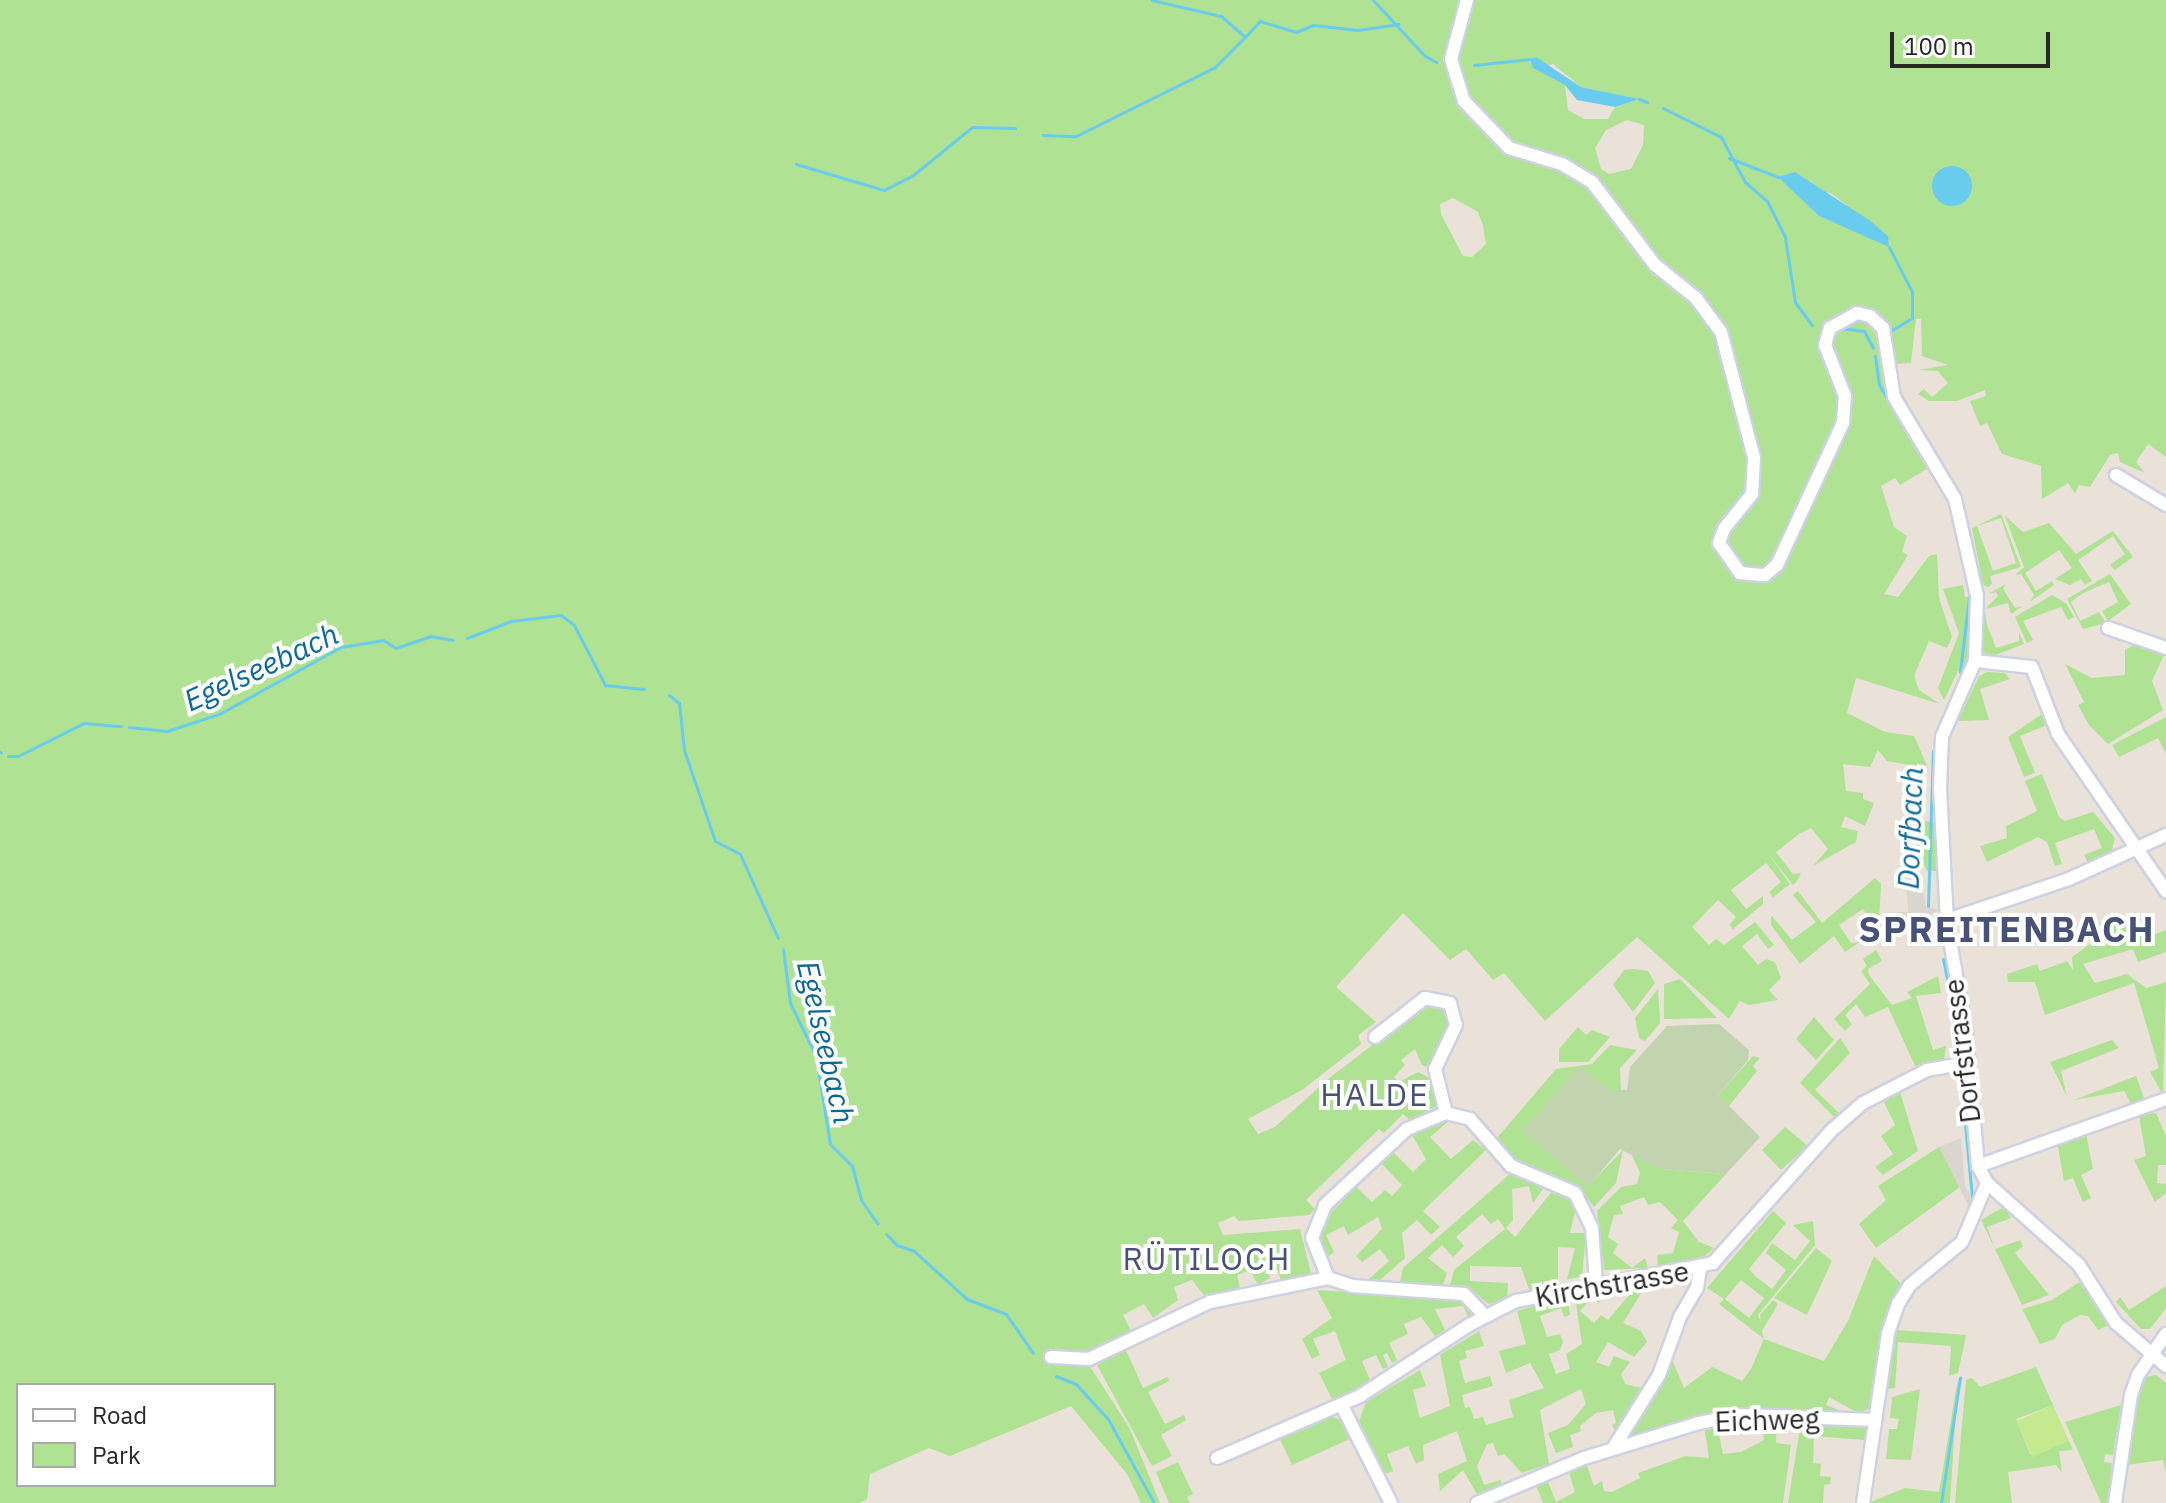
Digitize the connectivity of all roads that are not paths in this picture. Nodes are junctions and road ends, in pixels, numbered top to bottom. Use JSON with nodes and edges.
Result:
{"nodes":[{"id":1,"x":1467,"y":0,"type":"edge"},
{"id":2,"x":2116,"y":475,"type":"dead end"},
{"id":3,"x":2166,"y":505,"type":"edge"},
{"id":4,"x":2108,"y":628,"type":"dead end"},
{"id":5,"x":2166,"y":648,"type":"edge"},
{"id":6,"x":1975,"y":661,"type":"junction"},
{"id":7,"x":2166,"y":835,"type":"edge"},
{"id":8,"x":2135,"y":852,"type":"junction"},
{"id":9,"x":2166,"y":891,"type":"edge"},
{"id":10,"x":1947,"y":920,"type":"junction"},
{"id":11,"x":1375,"y":1037,"type":"dead end"},
{"id":12,"x":1967,"y":1063,"type":"junction"},
{"id":13,"x":2166,"y":1099,"type":"edge"},
{"id":14,"x":1446,"y":1113,"type":"junction"},
{"id":15,"x":1978,"y":1166,"type":"junction"},
{"id":16,"x":1987,"y":1183,"type":"junction"},
{"id":17,"x":1700,"y":1268,"type":"junction"},
{"id":18,"x":1328,"y":1278,"type":"junction"},
{"id":19,"x":1596,"y":1283,"type":"junction"},
{"id":20,"x":1485,"y":1316,"type":"junction"},
{"id":21,"x":2166,"y":1334,"type":"edge"},
{"id":22,"x":2152,"y":1354,"type":"junction"},
{"id":23,"x":1051,"y":1357,"type":"dead end"},
{"id":24,"x":2166,"y":1366,"type":"edge"},
{"id":25,"x":1342,"y":1406,"type":"junction"},
{"id":26,"x":1875,"y":1420,"type":"junction"},
{"id":27,"x":1614,"y":1447,"type":"junction"},
{"id":28,"x":1217,"y":1458,"type":"dead end"},
{"id":29,"x":1391,"y":1503,"type":"edge"},
{"id":30,"x":1477,"y":1503,"type":"edge"},
{"id":31,"x":1863,"y":1503,"type":"edge"},
{"id":32,"x":2115,"y":1503,"type":"edge"}],
"edges":[{"from":1,"to":6,"type":"street","name":"Dorfstrasse"},
{"from":2,"to":3,"type":"street"},
{"from":4,"to":5,"type":"street"},
{"from":6,"to":8,"type":"street"},
{"from":6,"to":10,"type":"street","name":"Dorfstrasse"},
{"from":7,"to":8,"type":"street"},
{"from":8,"to":9,"type":"street"},
{"from":8,"to":10,"type":"street"},
{"from":10,"to":12,"type":"street","name":"Dorfstrasse"},
{"from":11,"to":14,"type":"street"},
{"from":12,"to":15,"type":"street","name":"Dorfstrasse"},
{"from":12,"to":17,"type":"street","name":"Kirchstrasse"},
{"from":13,"to":15,"type":"street"},
{"from":14,"to":18,"type":"street"},
{"from":14,"to":19,"type":"street"},
{"from":15,"to":16,"type":"street","name":"Dorfstrasse"},
{"from":16,"to":22,"type":"street","name":"Dorfstrasse"},
{"from":16,"to":26,"type":"street"},
{"from":17,"to":19,"type":"street","name":"Kirchstrasse"},
{"from":17,"to":27,"type":"street"},
{"from":18,"to":20,"type":"street"},
{"from":18,"to":23,"type":"street"},
{"from":19,"to":20,"type":"street","name":"Kirchstrasse"},
{"from":20,"to":25,"type":"street","name":"Kirchstrasse"},
{"from":21,"to":22,"type":"street"},
{"from":22,"to":24,"type":"street","name":"Dorfstrasse"},
{"from":22,"to":32,"type":"street"},
{"from":25,"to":28,"type":"street","name":"Kirchstrasse"},
{"from":25,"to":29,"type":"street"},
{"from":26,"to":27,"type":"street","name":"Eichweg"},
{"from":26,"to":31,"type":"street"},
{"from":27,"to":30,"type":"street","name":"Eichweg"}]}
